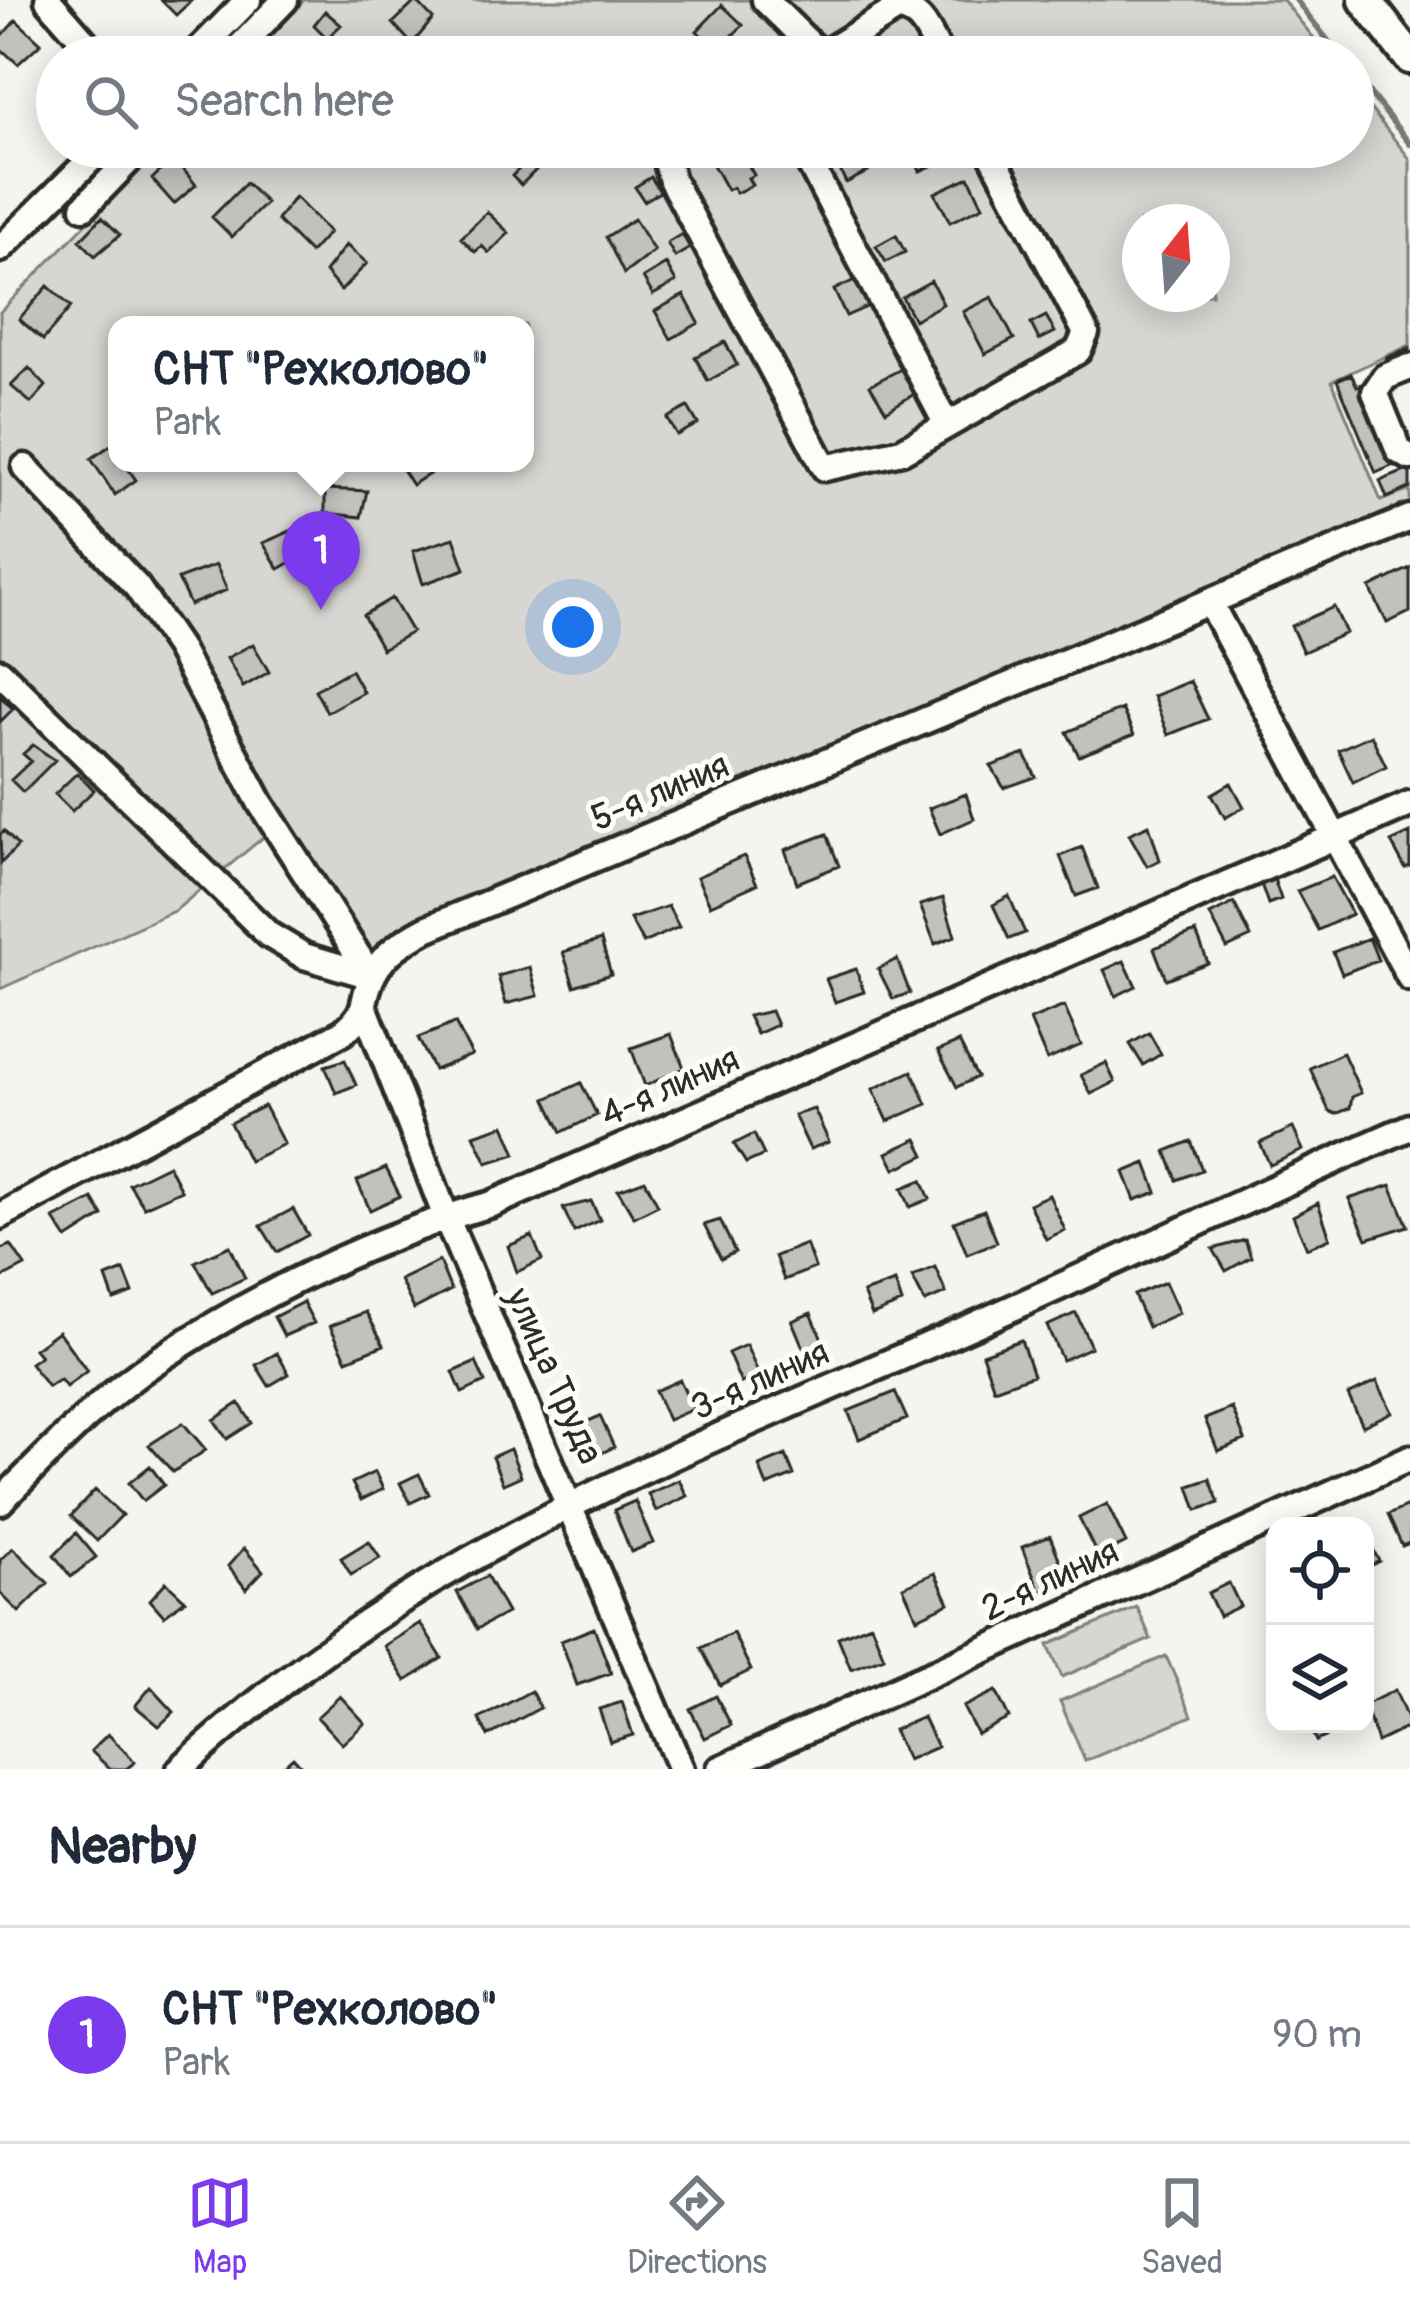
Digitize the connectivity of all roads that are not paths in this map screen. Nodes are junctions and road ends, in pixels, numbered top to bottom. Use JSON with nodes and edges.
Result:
{"nodes":[{"id":1,"x":48,"y":0,"type":"edge"},
{"id":2,"x":248,"y":0,"type":"edge"},
{"id":3,"x":285,"y":0,"type":"edge"},
{"id":4,"x":765,"y":0,"type":"edge"},
{"id":5,"x":1365,"y":0,"type":"edge"},
{"id":6,"x":80,"y":36,"type":"edge"},
{"id":7,"x":213,"y":36,"type":"edge"},
{"id":8,"x":250,"y":36,"type":"edge"},
{"id":9,"x":800,"y":36,"type":"edge"},
{"id":10,"x":853,"y":36,"type":"edge"},
{"id":11,"x":930,"y":36,"type":"edge"},
{"id":12,"x":1410,"y":58,"type":"edge"},
{"id":13,"x":82,"y":168,"type":"edge"},
{"id":14,"x":122,"y":168,"type":"edge"},
{"id":15,"x":669,"y":168,"type":"edge"},
{"id":16,"x":812,"y":168,"type":"edge"},
{"id":17,"x":999,"y":168,"type":"edge"},
{"id":18,"x":85,"y":207,"type":"dead end"},
{"id":19,"x":0,"y":249,"type":"edge"},
{"id":20,"x":1410,"y":368,"type":"edge"},
{"id":21,"x":946,"y":423,"type":"junction"},
{"id":22,"x":1410,"y":457,"type":"edge"},
{"id":23,"x":25,"y":467,"type":"dead end"},
{"id":24,"x":1410,"y":518,"type":"edge"},
{"id":25,"x":1210,"y":603,"type":"junction"},
{"id":26,"x":0,"y":672,"type":"edge"},
{"id":27,"x":1410,"y":803,"type":"edge"},
{"id":28,"x":1331,"y":836,"type":"junction"},
{"id":29,"x":371,"y":976,"type":"junction"},
{"id":30,"x":1410,"y":978,"type":"edge"},
{"id":31,"x":366,"y":1011,"type":"junction"},
{"id":32,"x":1410,"y":1126,"type":"edge"},
{"id":33,"x":0,"y":1216,"type":"edge"},
{"id":34,"x":446,"y":1217,"type":"junction"},
{"id":35,"x":1410,"y":1458,"type":"edge"},
{"id":36,"x":0,"y":1502,"type":"edge"},
{"id":37,"x":570,"y":1502,"type":"junction"},
{"id":38,"x":180,"y":1769,"type":"edge"},
{"id":39,"x":681,"y":1769,"type":"edge"},
{"id":40,"x":720,"y":1769,"type":"edge"}],
"edges":[{"from":1,"to":6,"type":"street"},
{"from":2,"to":7,"type":"street"},
{"from":3,"to":8,"type":"street"},
{"from":4,"to":9,"type":"street"},
{"from":5,"to":12,"type":"main road"},
{"from":10,"to":11,"type":"street"},
{"from":13,"to":19,"type":"street"},
{"from":14,"to":18,"type":"street"},
{"from":15,"to":21,"type":"street"},
{"from":16,"to":21,"type":"street"},
{"from":17,"to":21,"type":"street"},
{"from":20,"to":22,"type":"street"},
{"from":23,"to":29,"type":"street"},
{"from":24,"to":25,"type":"street","name":"5-я линия"},
{"from":25,"to":28,"type":"street"},
{"from":25,"to":29,"type":"street","name":"5-я линия"},
{"from":26,"to":29,"type":"street"},
{"from":27,"to":28,"type":"street","name":"4-я линия"},
{"from":28,"to":30,"type":"street"},
{"from":28,"to":34,"type":"street","name":"4-я линия"},
{"from":29,"to":31,"type":"street"},
{"from":31,"to":33,"type":"street"},
{"from":31,"to":34,"type":"street","name":"улица Труда"},
{"from":32,"to":37,"type":"street","name":"3-я линия"},
{"from":34,"to":36,"type":"street","name":"4-я линия"},
{"from":34,"to":37,"type":"street","name":"улица Труда"},
{"from":35,"to":40,"type":"street","name":"2-я линия"},
{"from":37,"to":38,"type":"street","name":"3-я линия"},
{"from":37,"to":39,"type":"street","name":"улица Труда"}]}
